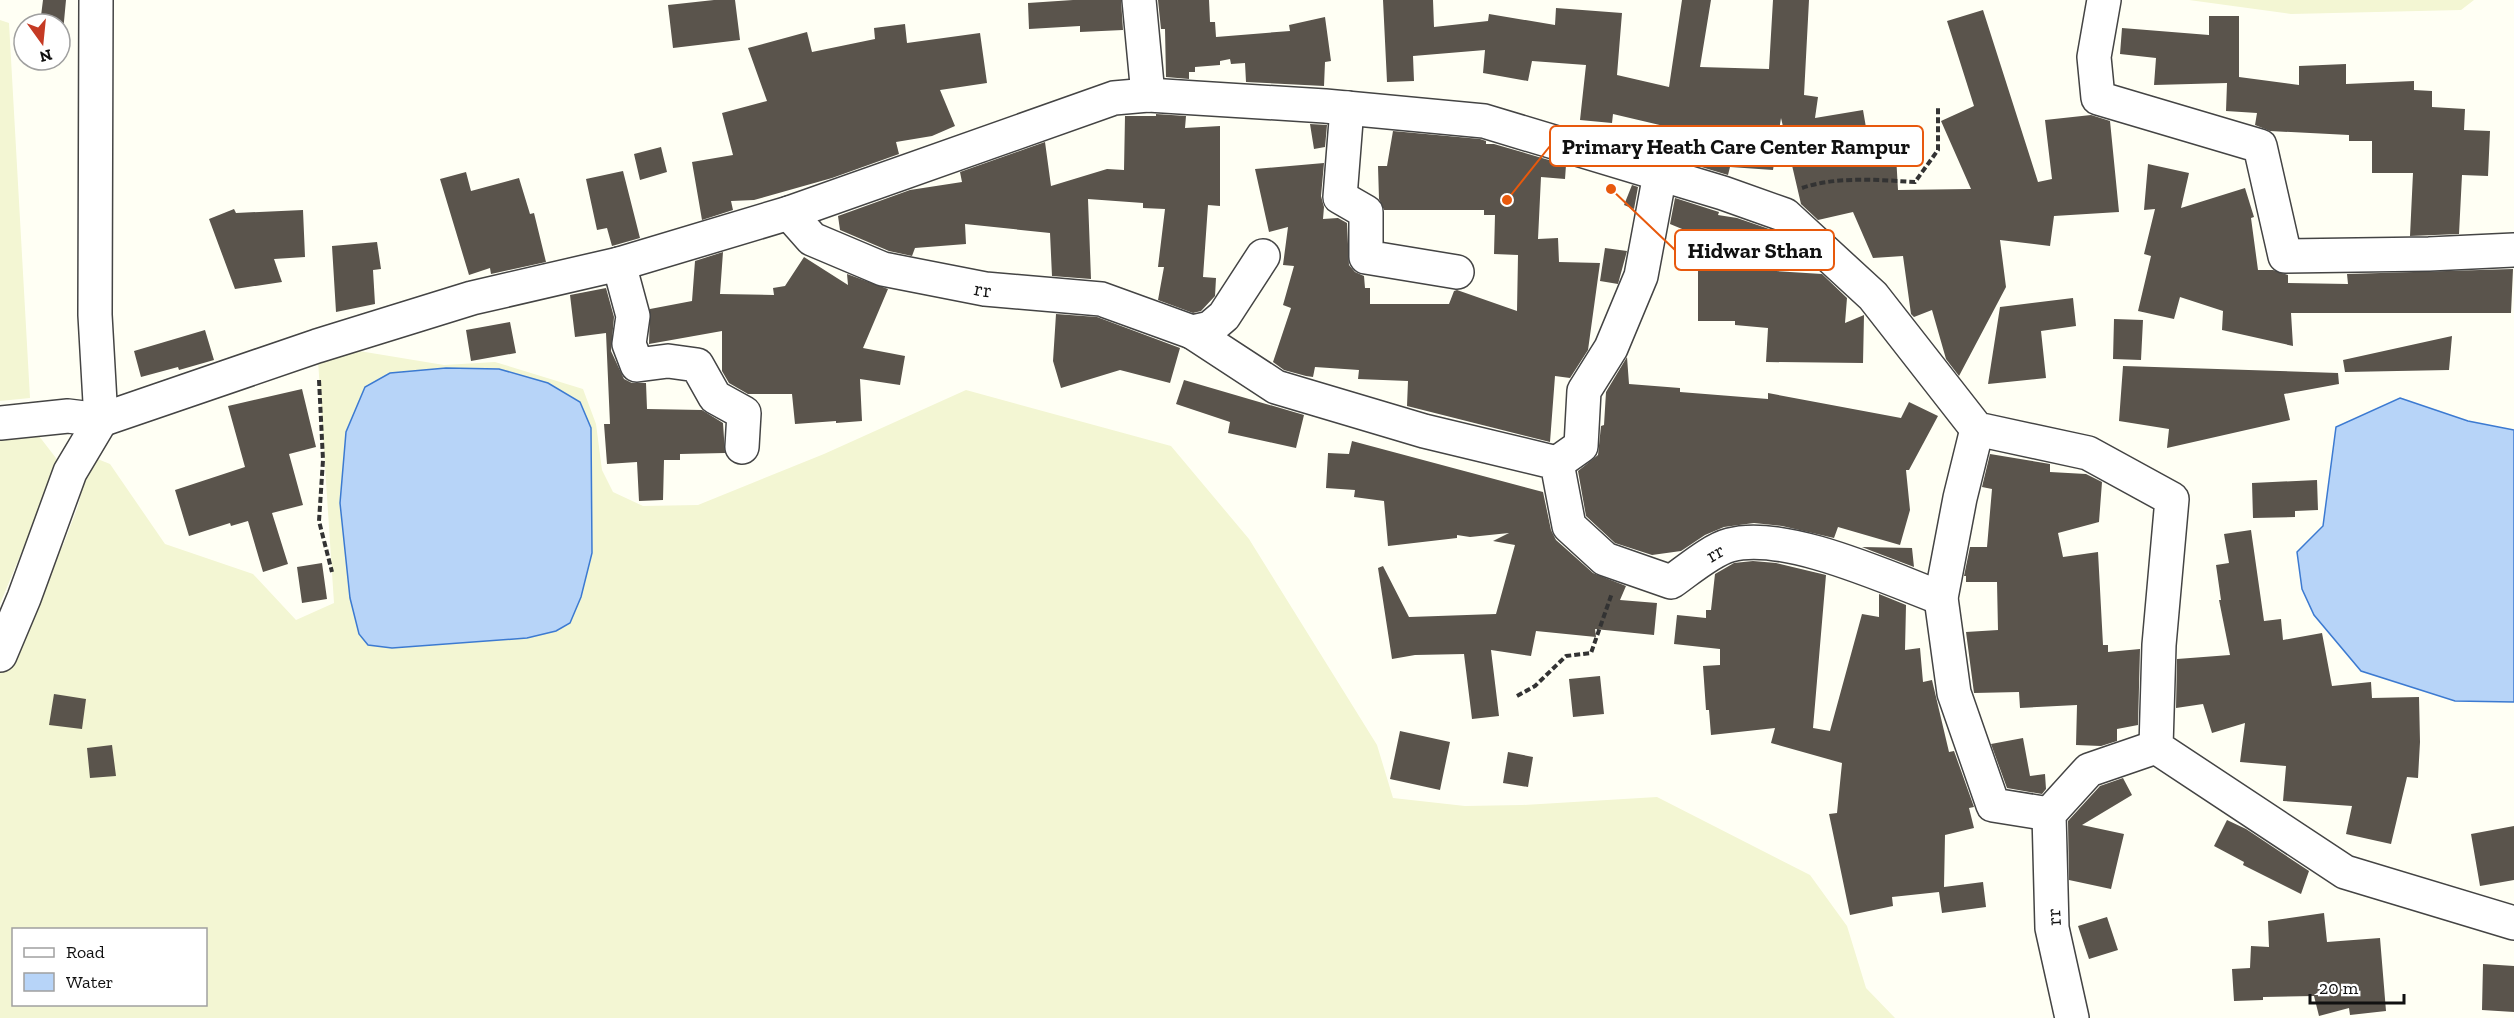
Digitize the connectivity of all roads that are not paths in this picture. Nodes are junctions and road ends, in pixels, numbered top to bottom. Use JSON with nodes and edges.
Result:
{"nodes":[{"id":1,"x":96,"y":0,"type":"edge"},
{"id":2,"x":1139,"y":0,"type":"edge"},
{"id":3,"x":2104,"y":0,"type":"edge"},
{"id":4,"x":1148,"y":94,"type":"junction"},
{"id":5,"x":1347,"y":108,"type":"junction"},
{"id":6,"x":1660,"y":174,"type":"junction"},
{"id":7,"x":789,"y":213,"type":"junction"},
{"id":8,"x":2514,"y":250,"type":"edge"},
{"id":9,"x":1263,"y":256,"type":"dead end"},
{"id":10,"x":620,"y":264,"type":"junction"},
{"id":11,"x":1456,"y":272,"type":"dead end"},
{"id":12,"x":1192,"y":332,"type":"junction"},
{"id":13,"x":101,"y":420,"type":"junction"},
{"id":14,"x":0,"y":423,"type":"edge"},
{"id":15,"x":1977,"y":429,"type":"junction"},
{"id":16,"x":742,"y":447,"type":"dead end"},
{"id":17,"x":1557,"y":463,"type":"junction"},
{"id":18,"x":1941,"y":598,"type":"junction"},
{"id":19,"x":0,"y":655,"type":"edge"},
{"id":20,"x":2156,"y":747,"type":"junction"},
{"id":21,"x":2049,"y":814,"type":"junction"},
{"id":22,"x":2514,"y":923,"type":"edge"},
{"id":23,"x":2072,"y":1018,"type":"edge"}],
"edges":[{"from":1,"to":13,"type":"street"},
{"from":2,"to":4,"type":"street"},
{"from":3,"to":8,"type":"street"},
{"from":4,"to":5,"type":"street"},
{"from":4,"to":7,"type":"street"},
{"from":5,"to":6,"type":"street"},
{"from":5,"to":11,"type":"street"},
{"from":6,"to":15,"type":"street"},
{"from":6,"to":17,"type":"street"},
{"from":7,"to":10,"type":"street"},
{"from":7,"to":12,"type":"street","name":"rr"},
{"from":9,"to":12,"type":"street"},
{"from":10,"to":13,"type":"street"},
{"from":10,"to":16,"type":"street"},
{"from":12,"to":17,"type":"street","name":"rr"},
{"from":13,"to":14,"type":"street"},
{"from":13,"to":19,"type":"street"},
{"from":15,"to":18,"type":"street"},
{"from":15,"to":20,"type":"street"},
{"from":17,"to":18,"type":"street","name":"rr"},
{"from":18,"to":21,"type":"street"},
{"from":20,"to":21,"type":"street"},
{"from":20,"to":22,"type":"street"},
{"from":21,"to":23,"type":"street","name":"rr"}]}
